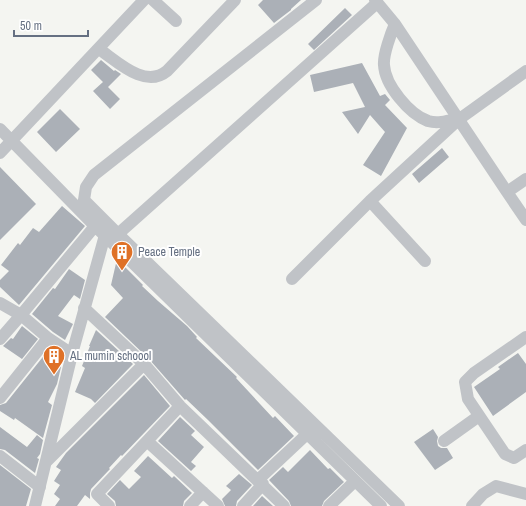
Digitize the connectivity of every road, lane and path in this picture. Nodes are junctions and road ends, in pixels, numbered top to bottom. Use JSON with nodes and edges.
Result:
{"nodes":[{"id":1,"x":144,"y":0,"type":"edge"},
{"id":2,"x":153,"y":0,"type":"edge"},
{"id":3,"x":235,"y":0,"type":"edge"},
{"id":4,"x":316,"y":0,"type":"edge"},
{"id":5,"x":376,"y":1,"type":"edge"},
{"id":6,"x":176,"y":21,"type":"dead end"},
{"id":7,"x":395,"y":24,"type":"junction"},
{"id":8,"x":99,"y":49,"type":"junction"},
{"id":9,"x":526,"y":71,"type":"edge"},
{"id":10,"x":458,"y":119,"type":"junction"},
{"id":11,"x":0,"y":129,"type":"edge"},
{"id":12,"x":12,"y":141,"type":"junction"},
{"id":13,"x":0,"y":153,"type":"edge"},
{"id":14,"x":526,"y":179,"type":"edge"},
{"id":15,"x":507,"y":192,"type":"junction"},
{"id":16,"x":370,"y":201,"type":"junction"},
{"id":17,"x":526,"y":220,"type":"edge"},
{"id":18,"x":95,"y":226,"type":"junction"},
{"id":19,"x":118,"y":234,"type":"junction"},
{"id":20,"x":105,"y":235,"type":"junction"},
{"id":21,"x":425,"y":262,"type":"dead end"},
{"id":22,"x":292,"y":279,"type":"dead end"},
{"id":23,"x":0,"y":303,"type":"edge"},
{"id":24,"x":84,"y":308,"type":"junction"},
{"id":25,"x":21,"y":315,"type":"junction"},
{"id":26,"x":526,"y":337,"type":"edge"},
{"id":27,"x":48,"y":338,"type":"junction"},
{"id":28,"x":0,"y":340,"type":"edge"},
{"id":29,"x":72,"y":354,"type":"junction"},
{"id":30,"x":144,"y":364,"type":"junction"},
{"id":31,"x":0,"y":398,"type":"edge"},
{"id":32,"x":180,"y":406,"type":"junction"},
{"id":33,"x":479,"y":416,"type":"junction"},
{"id":34,"x":307,"y":434,"type":"junction"},
{"id":35,"x":147,"y":441,"type":"junction"},
{"id":36,"x":444,"y":441,"type":"dead end"},
{"id":37,"x":526,"y":450,"type":"edge"},
{"id":38,"x":0,"y":456,"type":"edge"},
{"id":39,"x":46,"y":462,"type":"junction"},
{"id":40,"x":355,"y":481,"type":"junction"},
{"id":41,"x":260,"y":482,"type":"junction"},
{"id":42,"x":40,"y":487,"type":"junction"},
{"id":43,"x":203,"y":492,"type":"junction"},
{"id":44,"x":526,"y":494,"type":"edge"},
{"id":45,"x":35,"y":506,"type":"edge"},
{"id":46,"x":109,"y":506,"type":"edge"},
{"id":47,"x":190,"y":506,"type":"edge"},
{"id":48,"x":218,"y":506,"type":"edge"},
{"id":49,"x":243,"y":506,"type":"edge"},
{"id":50,"x":284,"y":506,"type":"edge"},
{"id":51,"x":329,"y":506,"type":"edge"},
{"id":52,"x":381,"y":506,"type":"edge"},
{"id":53,"x":399,"y":506,"type":"edge"},
{"id":54,"x":472,"y":506,"type":"edge"}],
"edges":[{"from":1,"to":8,"type":"street"},
{"from":2,"to":6,"type":"street"},
{"from":3,"to":8,"type":"street"},
{"from":4,"to":19,"type":"street"},
{"from":5,"to":7,"type":"street"},
{"from":5,"to":19,"type":"street"},
{"from":7,"to":10,"type":"street"},
{"from":7,"to":10,"type":"street"},
{"from":8,"to":12,"type":"street"},
{"from":9,"to":10,"type":"street"},
{"from":10,"to":15,"type":"street"},
{"from":10,"to":16,"type":"street"},
{"from":11,"to":12,"type":"street"},
{"from":12,"to":13,"type":"street"},
{"from":12,"to":18,"type":"street"},
{"from":14,"to":15,"type":"street"},
{"from":15,"to":17,"type":"street"},
{"from":16,"to":21,"type":"street"},
{"from":16,"to":22,"type":"street"},
{"from":18,"to":20,"type":"street"},
{"from":18,"to":25,"type":"street"},
{"from":19,"to":53,"type":"street"},
{"from":20,"to":24,"type":"street"},
{"from":20,"to":34,"type":"street"},
{"from":23,"to":25,"type":"street"},
{"from":24,"to":29,"type":"street"},
{"from":24,"to":30,"type":"street"},
{"from":25,"to":27,"type":"street"},
{"from":25,"to":28,"type":"street"},
{"from":26,"to":33,"type":"street"},
{"from":27,"to":29,"type":"street"},
{"from":27,"to":31,"type":"street"},
{"from":29,"to":39,"type":"street"},
{"from":30,"to":32,"type":"street"},
{"from":30,"to":39,"type":"street"},
{"from":32,"to":35,"type":"street"},
{"from":32,"to":41,"type":"street"},
{"from":33,"to":36,"type":"street"},
{"from":33,"to":37,"type":"street"},
{"from":34,"to":40,"type":"street"},
{"from":34,"to":41,"type":"street"},
{"from":35,"to":43,"type":"street"},
{"from":35,"to":46,"type":"street"},
{"from":38,"to":42,"type":"street"},
{"from":39,"to":42,"type":"street"},
{"from":40,"to":51,"type":"street"},
{"from":40,"to":52,"type":"street"},
{"from":41,"to":49,"type":"street"},
{"from":41,"to":50,"type":"street"},
{"from":42,"to":45,"type":"street"},
{"from":43,"to":47,"type":"street"},
{"from":43,"to":48,"type":"street"},
{"from":44,"to":54,"type":"street"}]}
